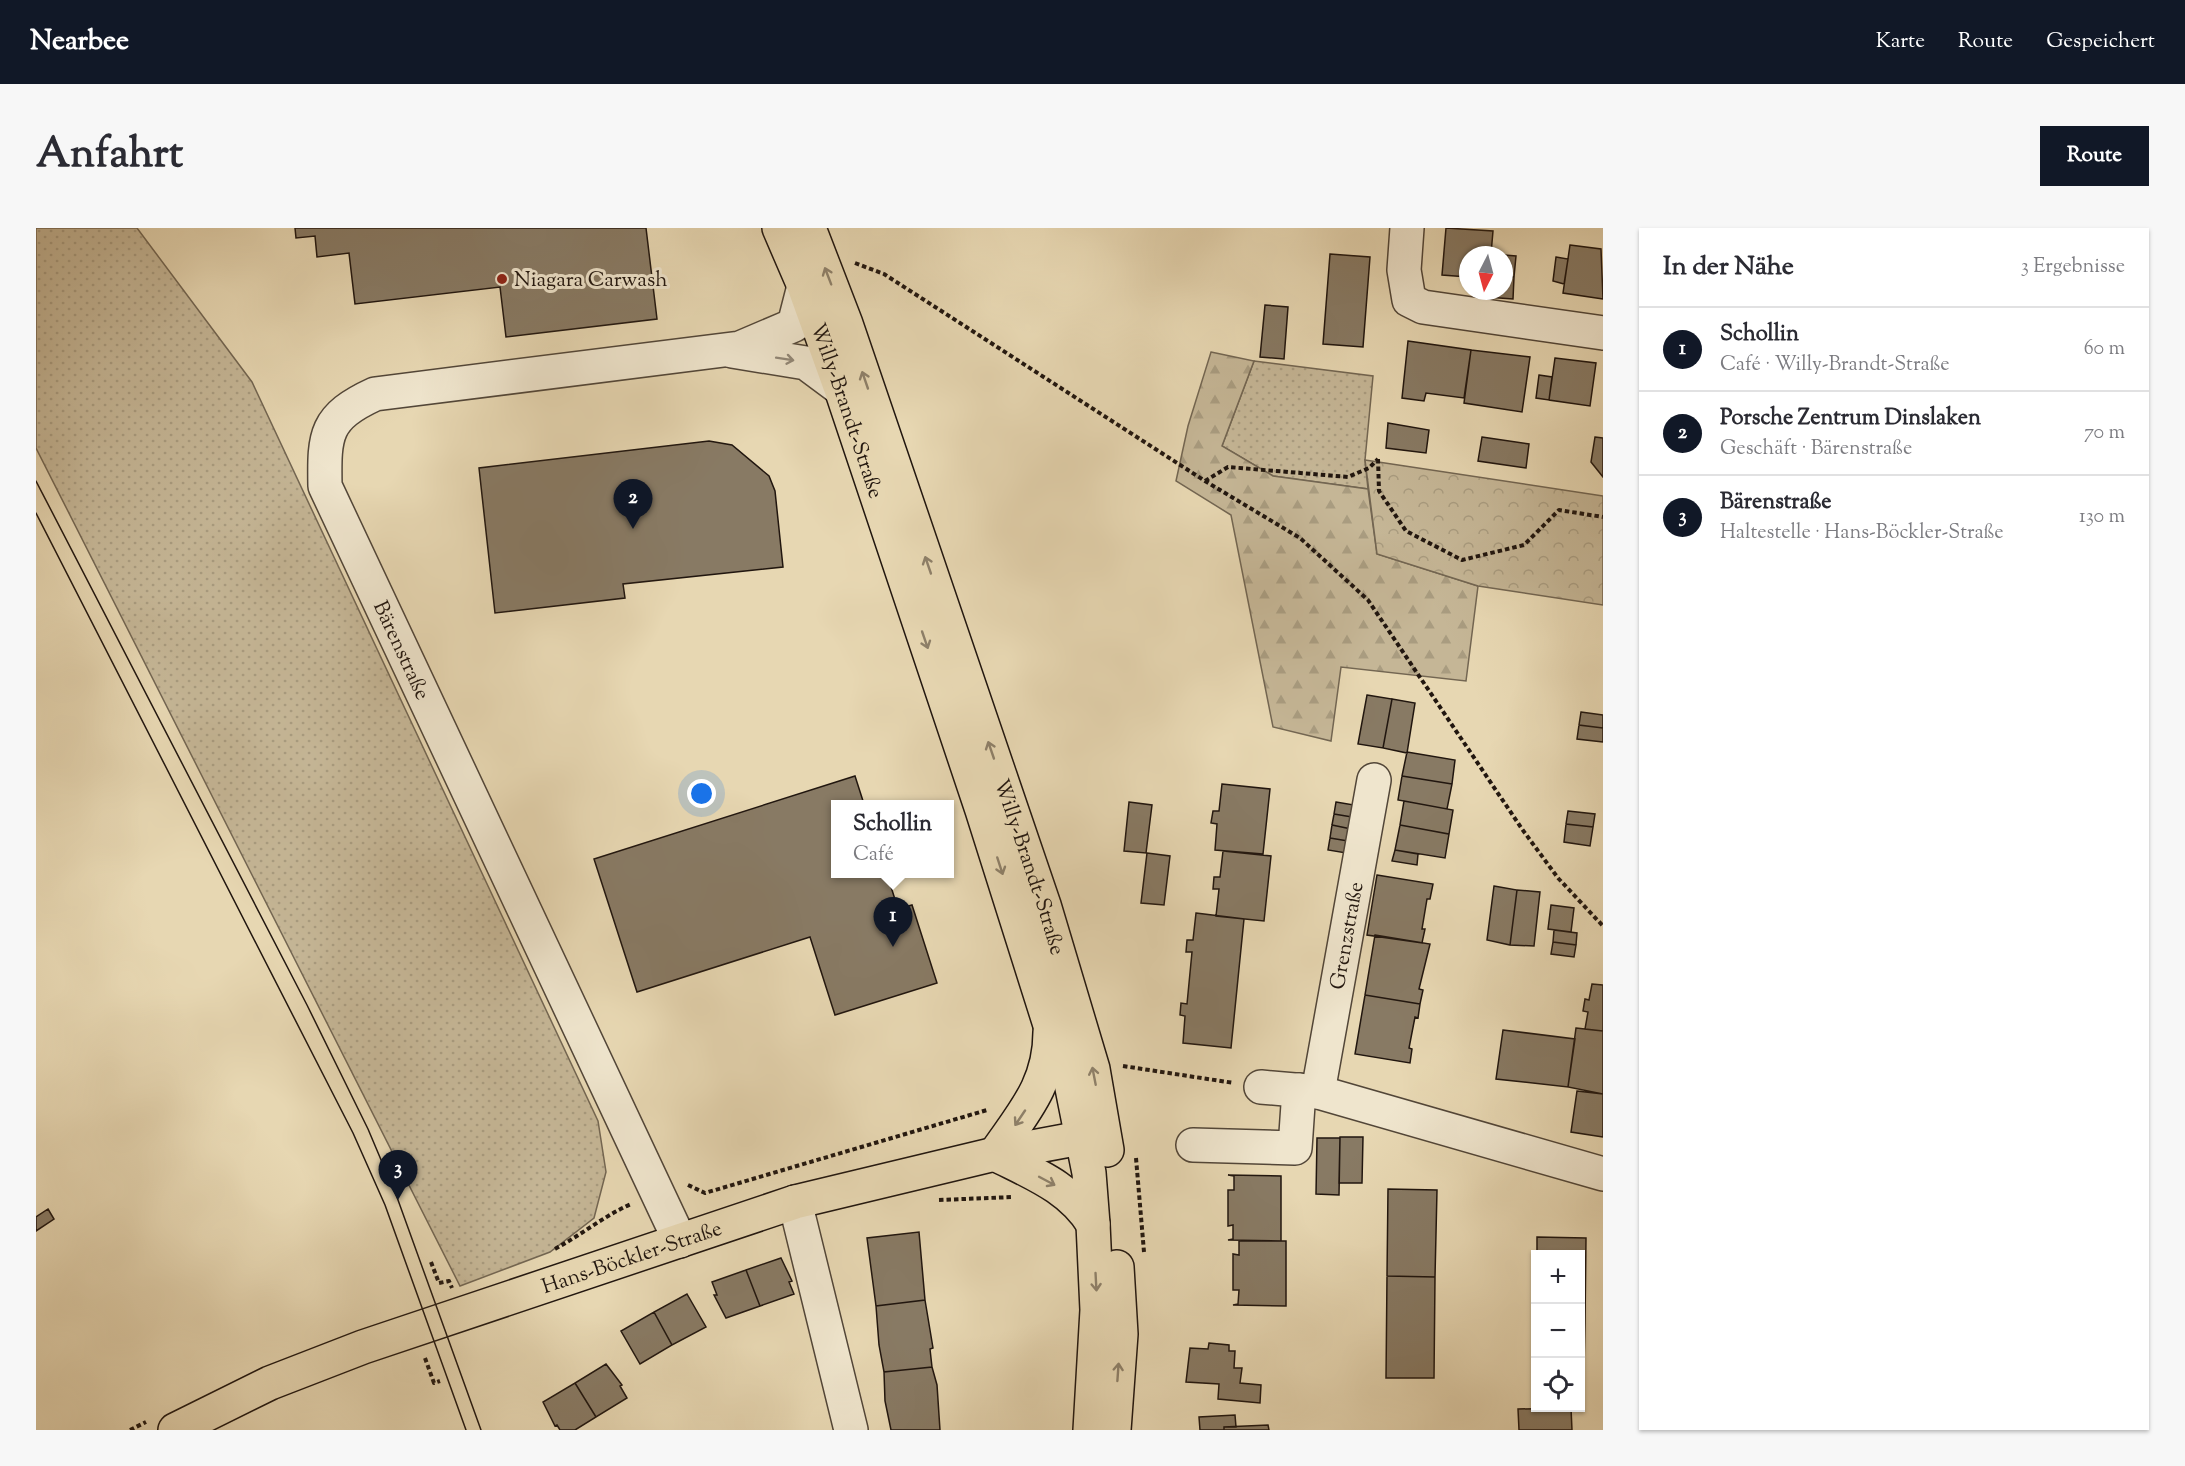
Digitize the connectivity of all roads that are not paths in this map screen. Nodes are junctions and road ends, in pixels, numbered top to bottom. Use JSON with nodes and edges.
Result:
{"nodes":[{"id":1,"x":779,"y":228,"type":"edge"},
{"id":2,"x":809,"y":228,"type":"edge"},
{"id":3,"x":1407,"y":228,"type":"edge"},
{"id":4,"x":804,"y":286,"type":"junction"},
{"id":5,"x":1603,"y":333,"type":"edge"},
{"id":6,"x":733,"y":349,"type":"junction"},
{"id":7,"x":841,"y":389,"type":"junction"},
{"id":8,"x":1374,"y":780,"type":"dead end"},
{"id":9,"x":1050,"y":1025,"type":"junction"},
{"id":10,"x":1262,"y":1087,"type":"road end"},
{"id":11,"x":1308,"y":1091,"type":"junction"},
{"id":12,"x":1093,"y":1135,"type":"junction"},
{"id":13,"x":1193,"y":1145,"type":"dead end"},
{"id":14,"x":995,"y":1154,"type":"junction"},
{"id":15,"x":1603,"y":1174,"type":"edge"},
{"id":16,"x":795,"y":1202,"type":"junction"},
{"id":17,"x":1093,"y":1224,"type":"junction"},
{"id":18,"x":680,"y":1240,"type":"junction"},
{"id":19,"x":175,"y":1430,"type":"edge"},
{"id":20,"x":851,"y":1430,"type":"edge"},
{"id":21,"x":1090,"y":1430,"type":"edge"},
{"id":22,"x":1114,"y":1430,"type":"edge"}],
"edges":[{"from":1,"to":4,"type":"main road","name":"Willy-Brandt-Straße"},
{"from":12,"to":2,"type":"main road","name":"Willy-Brandt-Straße","one_way":true},
{"from":3,"to":5,"type":"street"},
{"from":4,"to":6,"type":"street","name":"Bärenstraße"},
{"from":4,"to":7,"type":"main road","name":"Willy-Brandt-Straße"},
{"from":6,"to":7,"type":"street","name":"Bärenstraße","one_way":true},
{"from":6,"to":18,"type":"street","name":"Bärenstraße"},
{"from":7,"to":9,"type":"main road","name":"Willy-Brandt-Straße","one_way":true},
{"from":8,"to":11,"type":"street","name":"Grenzstraße"},
{"from":9,"to":12,"type":"main road","name":"Willy-Brandt-Straße"},
{"from":9,"to":14,"type":"main road","one_way":true},
{"from":10,"to":11,"type":"street"},
{"from":11,"to":13,"type":"street","name":"Grenzstraße"},
{"from":11,"to":15,"type":"street"},
{"from":12,"to":14,"type":"main road","name":"Hans-Böckler-Straße"},
{"from":12,"to":17,"type":"main road","name":"Willy-Brandt-Straße"},
{"from":22,"to":12,"type":"main road","name":"Willy-Brandt-Straße","one_way":true},
{"from":14,"to":16,"type":"main road","name":"Hans-Böckler-Straße"},
{"from":14,"to":17,"type":"main road","one_way":true},
{"from":16,"to":18,"type":"main road","name":"Hans-Böckler-Straße"},
{"from":16,"to":20,"type":"street"},
{"from":17,"to":21,"type":"main road","name":"Willy-Brandt-Straße","one_way":true},
{"from":18,"to":19,"type":"main road","name":"Hans-Böckler-Straße"}]}
